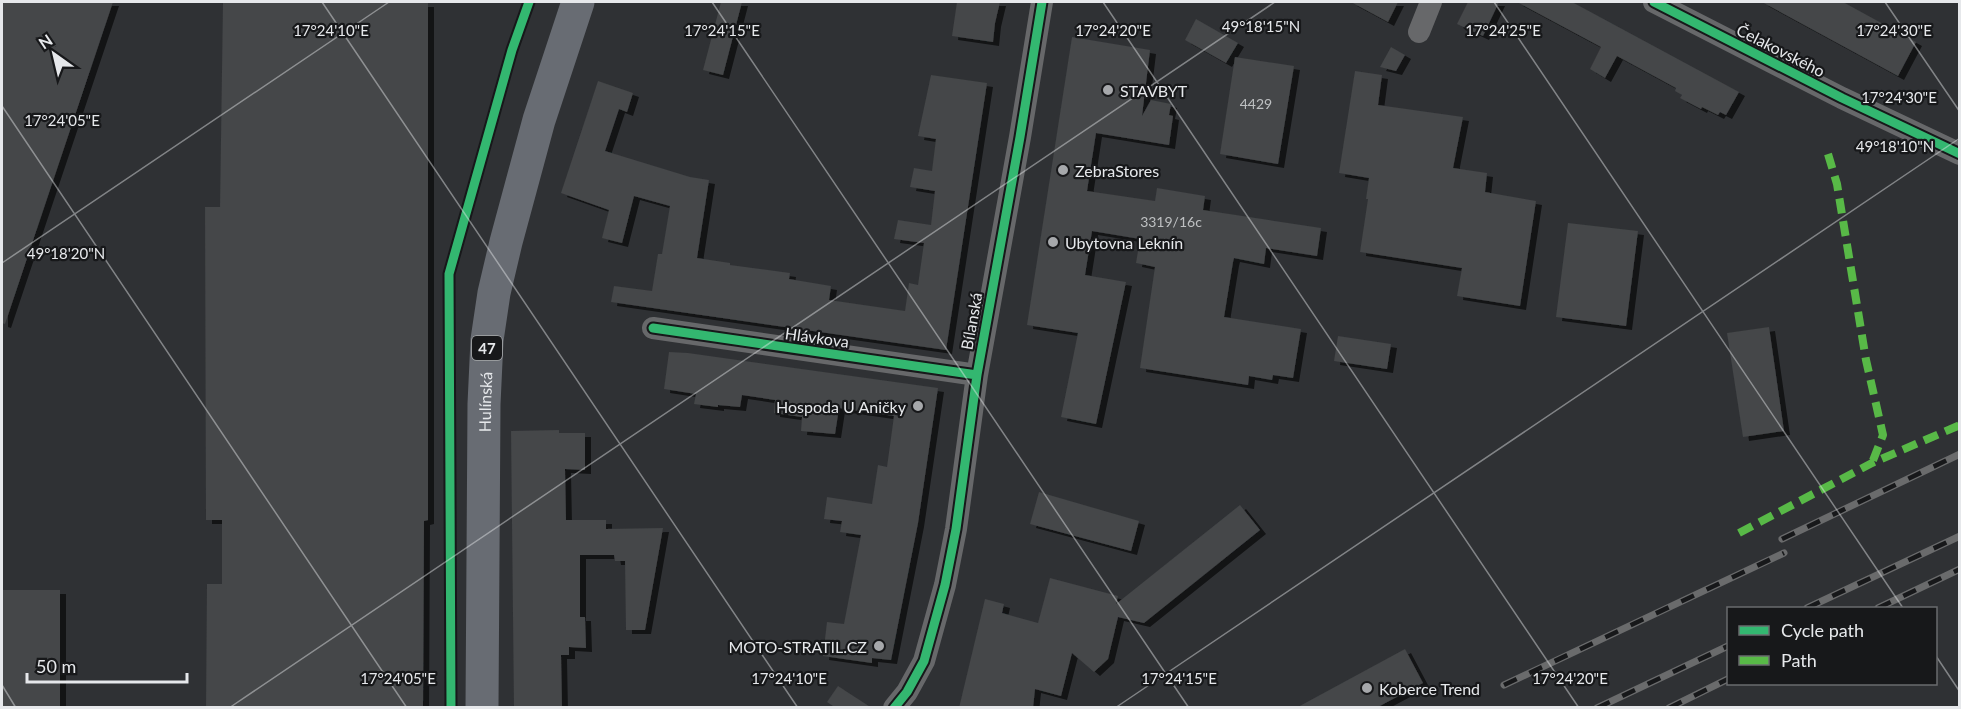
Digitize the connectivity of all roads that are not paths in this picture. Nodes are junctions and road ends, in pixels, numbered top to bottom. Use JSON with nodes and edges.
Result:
{"nodes":[{"id":1,"x":578,"y":2,"type":"edge"},
{"id":2,"x":1042,"y":2,"type":"edge"},
{"id":3,"x":1431,"y":2,"type":"edge"},
{"id":4,"x":1654,"y":2,"type":"edge"},
{"id":5,"x":1419,"y":32,"type":"dead end"},
{"id":6,"x":1959,"y":154,"type":"edge"},
{"id":7,"x":653,"y":328,"type":"dead end"},
{"id":8,"x":977,"y":375,"type":"junction"},
{"id":9,"x":482,"y":708,"type":"edge"},
{"id":10,"x":894,"y":708,"type":"edge"}],
"edges":[{"from":1,"to":9,"type":"main road","name":"Hulínská","number":"47"},
{"from":2,"to":8,"type":"street","name":"Bílanská"},
{"from":3,"to":5,"type":"street"},
{"from":4,"to":6,"type":"street","name":"Čelakovského"},
{"from":7,"to":8,"type":"street","name":"Hlávkova"},
{"from":8,"to":10,"type":"street","name":"Bílanská"}]}
